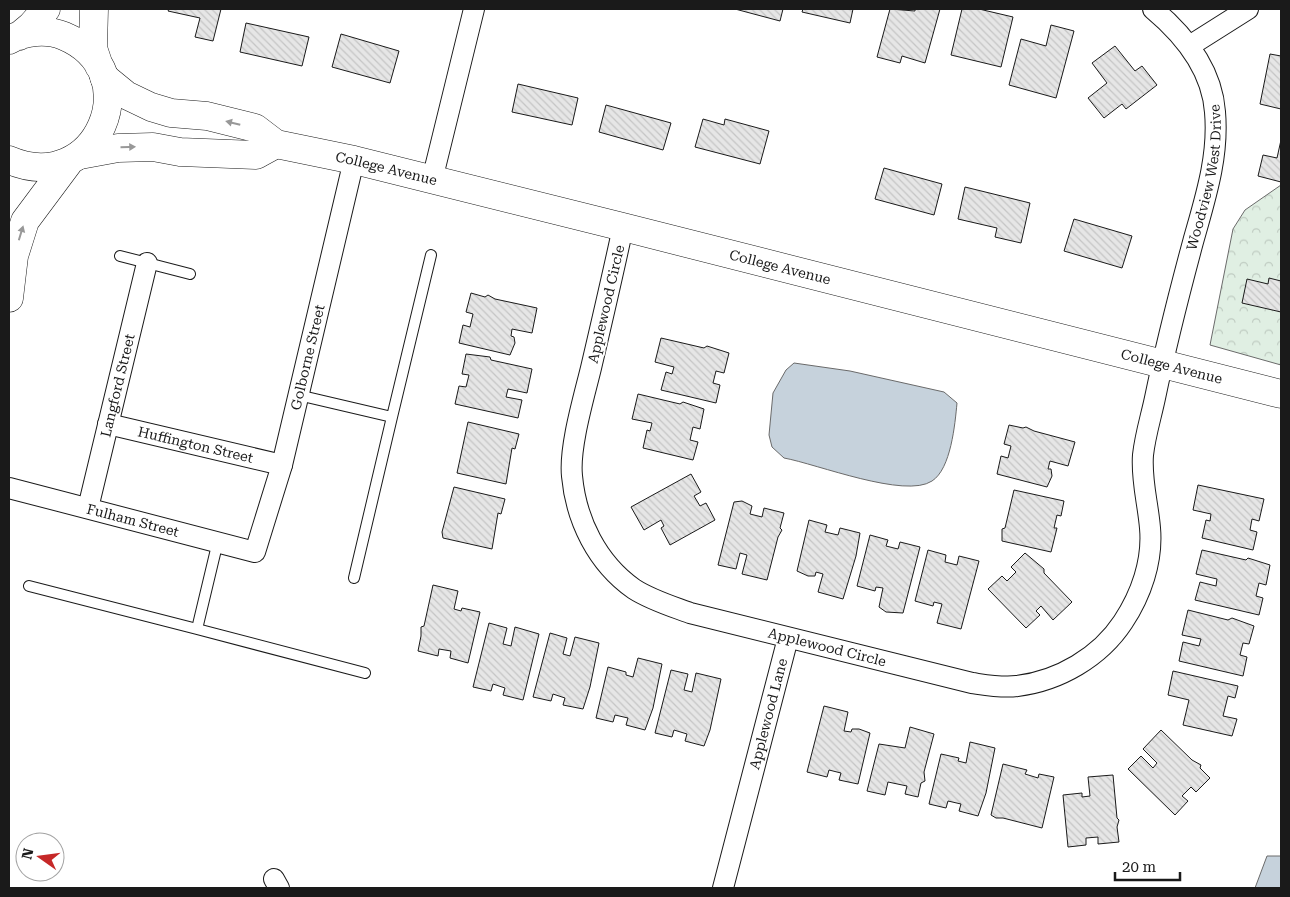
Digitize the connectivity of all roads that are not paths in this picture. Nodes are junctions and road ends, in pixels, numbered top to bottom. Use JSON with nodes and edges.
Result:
{"nodes":[{"id":1,"x":46,"y":9,"type":"edge"},
{"id":2,"x":94,"y":9,"type":"edge"},
{"id":3,"x":474,"y":9,"type":"edge"},
{"id":4,"x":1153,"y":9,"type":"edge"},
{"id":5,"x":1248,"y":9,"type":"edge"},
{"id":6,"x":14,"y":38,"type":"edge"},
{"id":7,"x":1191,"y":45,"type":"junction"},
{"id":8,"x":102,"y":71,"type":"junction"},
{"id":9,"x":276,"y":144,"type":"junction"},
{"id":10,"x":74,"y":159,"type":"junction"},
{"id":11,"x":9,"y":160,"type":"edge"},
{"id":12,"x":354,"y":160,"type":"junction"},
{"id":13,"x":432,"y":180,"type":"junction"},
{"id":14,"x":623,"y":227,"type":"junction"},
{"id":15,"x":120,"y":256,"type":"dead end"},
{"id":16,"x":431,"y":256,"type":"dead end"},
{"id":17,"x":146,"y":263,"type":"junction"},
{"id":18,"x":190,"y":274,"type":"dead end"},
{"id":19,"x":9,"y":298,"type":"edge"},
{"id":20,"x":1162,"y":364,"type":"junction"},
{"id":21,"x":1281,"y":394,"type":"edge"},
{"id":22,"x":298,"y":395,"type":"junction"},
{"id":23,"x":392,"y":417,"type":"junction"},
{"id":24,"x":108,"y":424,"type":"junction"},
{"id":25,"x":282,"y":465,"type":"junction"},
{"id":26,"x":9,"y":488,"type":"edge"},
{"id":27,"x":88,"y":508,"type":"junction"},
{"id":28,"x":218,"y":541,"type":"junction"},
{"id":29,"x":256,"y":552,"type":"joint"},
{"id":30,"x":354,"y":578,"type":"dead end"},
{"id":31,"x":29,"y":586,"type":"dead end"},
{"id":32,"x":196,"y":629,"type":"junction"},
{"id":33,"x":788,"y":638,"type":"junction"},
{"id":34,"x":365,"y":672,"type":"dead end"},
{"id":35,"x":723,"y":888,"type":"edge"}],
"edges":[{"from":1,"to":6,"type":"main road"},
{"from":2,"to":8,"type":"main road"},
{"from":3,"to":13,"type":"street"},
{"from":4,"to":7,"type":"street","name":"Woodview West Drive"},
{"from":5,"to":7,"type":"street"},
{"from":6,"to":8,"type":"main road","name":"College Avenue"},
{"from":7,"to":20,"type":"street","name":"Woodview West Drive"},
{"from":9,"to":8,"type":"main road","name":"College Avenue","one_way":true},
{"from":8,"to":10,"type":"main road"},
{"from":10,"to":9,"type":"main road","one_way":true},
{"from":9,"to":12,"type":"main road","name":"College Avenue"},
{"from":10,"to":11,"type":"main road"},
{"from":19,"to":10,"type":"main road","one_way":true},
{"from":12,"to":13,"type":"main road","name":"College Avenue"},
{"from":12,"to":22,"type":"street","name":"Golborne Street"},
{"from":13,"to":14,"type":"main road","name":"College Avenue"},
{"from":14,"to":20,"type":"main road","name":"College Avenue"},
{"from":14,"to":33,"type":"street","name":"Applewood Circle"},
{"from":15,"to":17,"type":"lane"},
{"from":16,"to":23,"type":"lane"},
{"from":17,"to":18,"type":"lane"},
{"from":17,"to":24,"type":"street","name":"Langford Street"},
{"from":20,"to":21,"type":"main road","name":"College Avenue"},
{"from":20,"to":33,"type":"street","name":"Applewood Circle"},
{"from":22,"to":23,"type":"lane"},
{"from":22,"to":25,"type":"street","name":"Golborne Street"},
{"from":23,"to":30,"type":"lane"},
{"from":24,"to":25,"type":"street","name":"Huffington Street"},
{"from":24,"to":27,"type":"street","name":"Langford Street"},
{"from":25,"to":29,"type":"street","name":"Golborne Street"},
{"from":26,"to":27,"type":"street","name":"Fulham Street"},
{"from":27,"to":28,"type":"street","name":"Fulham Street"},
{"from":28,"to":29,"type":"street","name":"Fulham Street"},
{"from":28,"to":32,"type":"lane"},
{"from":31,"to":32,"type":"lane"},
{"from":32,"to":34,"type":"lane"},
{"from":33,"to":35,"type":"street","name":"Applewood Lane"}]}
